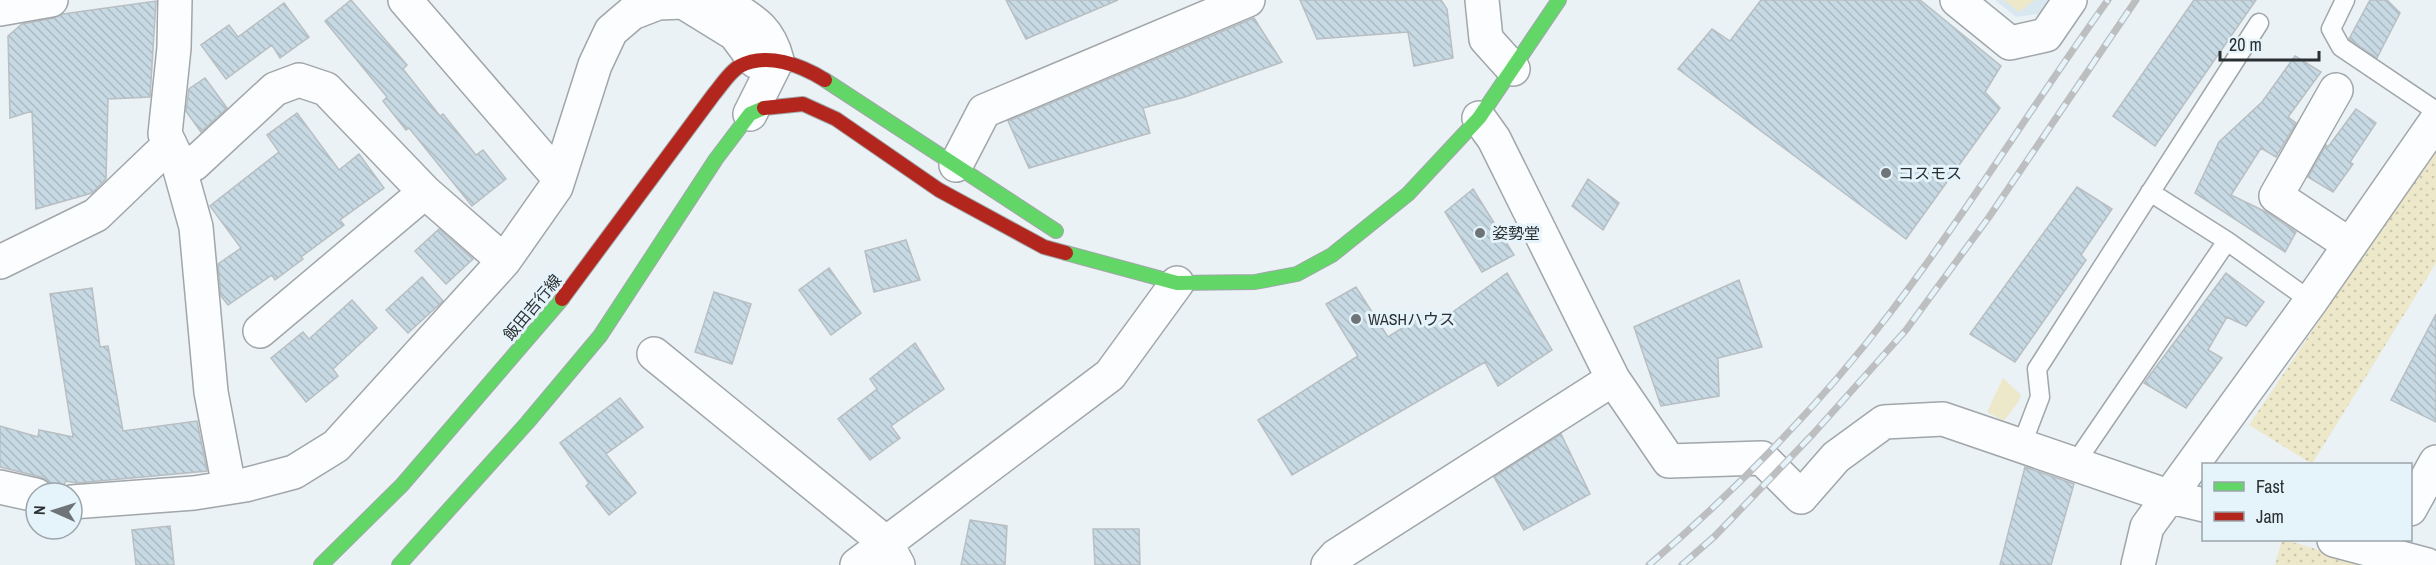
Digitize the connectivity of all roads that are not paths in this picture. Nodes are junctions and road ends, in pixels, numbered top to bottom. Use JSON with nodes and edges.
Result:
{"nodes":[{"id":1,"x":51,"y":0,"type":"edge"},
{"id":2,"x":175,"y":0,"type":"edge"},
{"id":3,"x":405,"y":0,"type":"edge"},
{"id":4,"x":616,"y":0,"type":"edge"},
{"id":5,"x":721,"y":0,"type":"edge"},
{"id":6,"x":1248,"y":0,"type":"edge"},
{"id":7,"x":1482,"y":0,"type":"edge"},
{"id":8,"x":1559,"y":0,"type":"edge"},
{"id":9,"x":1957,"y":0,"type":"edge"},
{"id":10,"x":2070,"y":0,"type":"edge"},
{"id":11,"x":2345,"y":0,"type":"edge"},
{"id":12,"x":0,"y":9,"type":"edge"},
{"id":13,"x":2259,"y":23,"type":"dead end"},
{"id":14,"x":766,"y":60,"type":"junction"},
{"id":15,"x":595,"y":64,"type":"junction"},
{"id":16,"x":1513,"y":69,"type":"junction"},
{"id":17,"x":2336,"y":90,"type":"dead end"},
{"id":18,"x":2436,"y":111,"type":"edge"},
{"id":19,"x":750,"y":114,"type":"junction"},
{"id":20,"x":1479,"y":118,"type":"junction"},
{"id":21,"x":2436,"y":121,"type":"edge"},
{"id":22,"x":174,"y":152,"type":"junction"},
{"id":23,"x":956,"y":165,"type":"junction"},
{"id":24,"x":559,"y":178,"type":"junction"},
{"id":25,"x":425,"y":192,"type":"junction"},
{"id":26,"x":2150,"y":192,"type":"junction"},
{"id":27,"x":2227,"y":241,"type":"junction"},
{"id":28,"x":2350,"y":245,"type":"junction"},
{"id":29,"x":504,"y":261,"type":"junction"},
{"id":30,"x":0,"y":262,"type":"edge"},
{"id":31,"x":1103,"y":262,"type":"junction"},
{"id":32,"x":1177,"y":283,"type":"junction"},
{"id":33,"x":2311,"y":301,"type":"junction"},
{"id":34,"x":260,"y":332,"type":"dead end"},
{"id":35,"x":654,"y":354,"type":"dead end"},
{"id":36,"x":1613,"y":380,"type":"junction"},
{"id":37,"x":2022,"y":444,"type":"junction"},
{"id":38,"x":2076,"y":462,"type":"junction"},
{"id":39,"x":2436,"y":462,"type":"edge"},
{"id":40,"x":0,"y":487,"type":"edge"},
{"id":41,"x":229,"y":487,"type":"junction"},
{"id":42,"x":24,"y":492,"type":"edge"},
{"id":43,"x":2171,"y":497,"type":"junction"},
{"id":44,"x":84,"y":503,"type":"edge"},
{"id":45,"x":2202,"y":505,"type":"edge"},
{"id":46,"x":2412,"y":505,"type":"edge"},
{"id":47,"x":2343,"y":541,"type":"edge"},
{"id":48,"x":2390,"y":546,"type":"edge"},
{"id":49,"x":892,"y":554,"type":"edge"},
{"id":50,"x":321,"y":565,"type":"edge"},
{"id":51,"x":399,"y":565,"type":"edge"},
{"id":52,"x":857,"y":565,"type":"edge"},
{"id":53,"x":1328,"y":565,"type":"edge"},
{"id":54,"x":2138,"y":565,"type":"edge"},
{"id":55,"x":2427,"y":565,"type":"edge"}],
"edges":[{"from":1,"to":12,"type":"street"},
{"from":2,"to":22,"type":"street"},
{"from":3,"to":24,"type":"street"},
{"from":4,"to":15,"type":"street"},
{"from":5,"to":14,"type":"street"},
{"from":6,"to":23,"type":"street"},
{"from":7,"to":16,"type":"street"},
{"from":8,"to":16,"type":"street"},
{"from":9,"to":10,"type":"street"},
{"from":11,"to":18,"type":"lane"},
{"from":13,"to":26,"type":"lane"},
{"from":14,"to":15,"type":"street"},
{"from":14,"to":19,"type":"street"},
{"from":14,"to":23,"type":"street"},
{"from":14,"to":50,"type":"street","name":"飯田吉行線"},
{"from":15,"to":24,"type":"street"},
{"from":16,"to":20,"type":"street"},
{"from":17,"to":28,"type":"street"},
{"from":19,"to":31,"type":"street"},
{"from":19,"to":51,"type":"street"},
{"from":20,"to":32,"type":"street"},
{"from":20,"to":36,"type":"street"},
{"from":21,"to":28,"type":"street"},
{"from":22,"to":25,"type":"street"},
{"from":22,"to":30,"type":"street"},
{"from":22,"to":41,"type":"street"},
{"from":23,"to":31,"type":"street"},
{"from":24,"to":29,"type":"street"},
{"from":25,"to":29,"type":"street"},
{"from":25,"to":34,"type":"street"},
{"from":26,"to":27,"type":"lane"},
{"from":26,"to":37,"type":"lane"},
{"from":27,"to":33,"type":"lane"},
{"from":27,"to":38,"type":"lane"},
{"from":28,"to":33,"type":"street"},
{"from":29,"to":41,"type":"street"},
{"from":31,"to":32,"type":"street"},
{"from":32,"to":49,"type":"street"},
{"from":33,"to":43,"type":"street"},
{"from":35,"to":49,"type":"street"},
{"from":36,"to":37,"type":"street"},
{"from":36,"to":53,"type":"street"},
{"from":37,"to":38,"type":"street"},
{"from":38,"to":43,"type":"street"},
{"from":39,"to":46,"type":"street"},
{"from":40,"to":42,"type":"street"},
{"from":41,"to":44,"type":"street"},
{"from":43,"to":45,"type":"street"},
{"from":43,"to":54,"type":"street"},
{"from":47,"to":48,"type":"street"},
{"from":48,"to":55,"type":"street"},
{"from":49,"to":52,"type":"street"}]}
